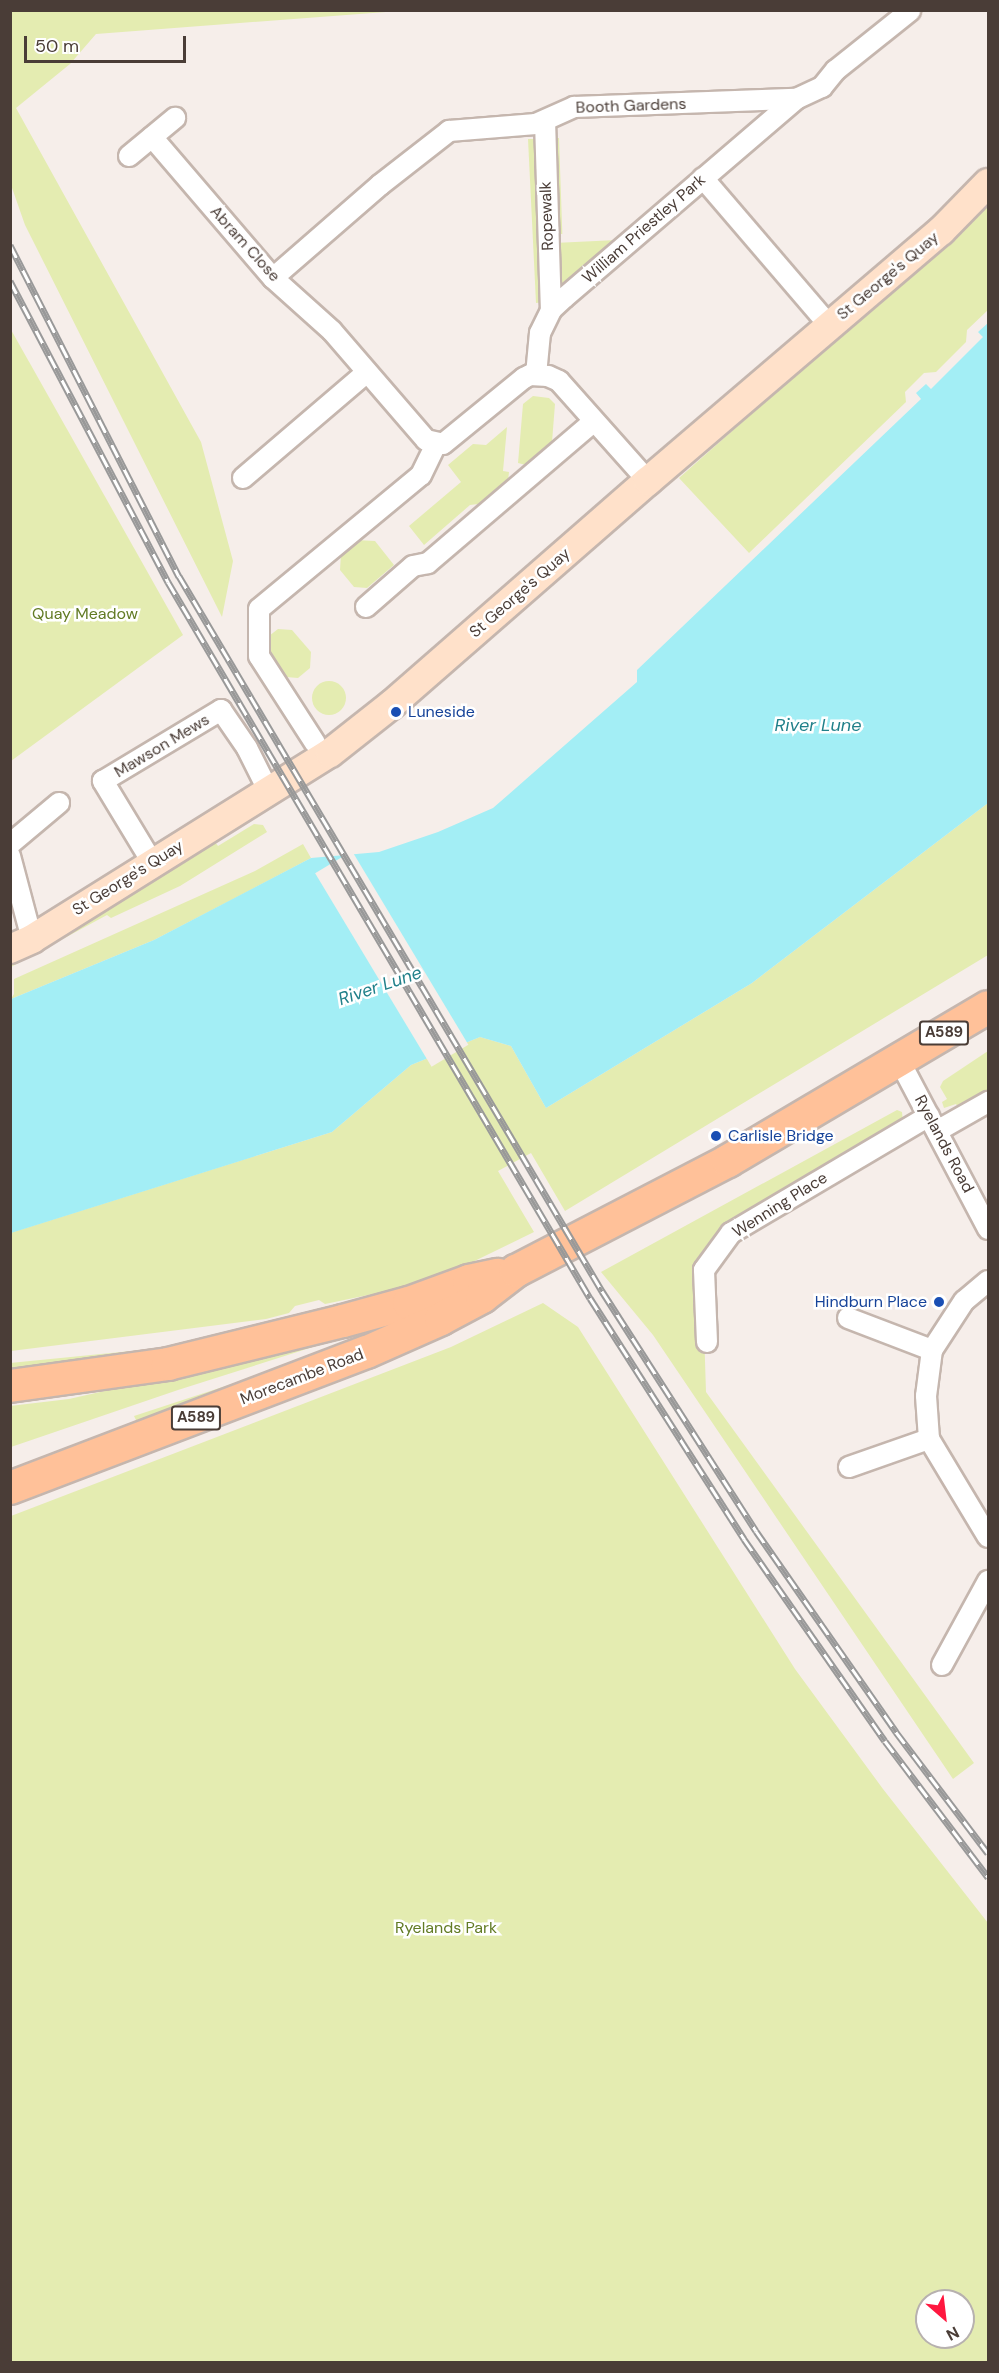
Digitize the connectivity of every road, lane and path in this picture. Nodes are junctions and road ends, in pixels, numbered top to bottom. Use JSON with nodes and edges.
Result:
{"nodes":[{"id":1,"x":910,"y":11,"type":"edge"},
{"id":2,"x":793,"y":103,"type":"junction"},
{"id":3,"x":175,"y":118,"type":"dead end"},
{"id":4,"x":545,"y":121,"type":"junction"},
{"id":5,"x":152,"y":137,"type":"junction"},
{"id":6,"x":129,"y":156,"type":"dead end"},
{"id":7,"x":704,"y":178,"type":"junction"},
{"id":8,"x":988,"y":183,"type":"edge"},
{"id":9,"x":273,"y":278,"type":"junction"},
{"id":10,"x":552,"y":310,"type":"junction"},
{"id":11,"x":830,"y":326,"type":"junction"},
{"id":12,"x":368,"y":372,"type":"junction"},
{"id":13,"x":536,"y":375,"type":"junction"},
{"id":14,"x":594,"y":421,"type":"junction"},
{"id":15,"x":436,"y":444,"type":"junction"},
{"id":16,"x":243,"y":478,"type":"dead end"},
{"id":17,"x":648,"y":481,"type":"junction"},
{"id":18,"x":366,"y":607,"type":"dead end"},
{"id":19,"x":315,"y":743,"type":"dead end"},
{"id":20,"x":268,"y":790,"type":"junction"},
{"id":21,"x":59,"y":802,"type":"dead end"},
{"id":22,"x":10,"y":844,"type":"edge"},
{"id":23,"x":10,"y":856,"type":"edge"},
{"id":24,"x":152,"y":862,"type":"junction"},
{"id":25,"x":21,"y":944,"type":"edge"},
{"id":26,"x":988,"y":1007,"type":"edge"},
{"id":27,"x":898,"y":1060,"type":"junction"},
{"id":28,"x":988,"y":1102,"type":"edge"},
{"id":29,"x":933,"y":1123,"type":"junction"},
{"id":30,"x":988,"y":1229,"type":"edge"},
{"id":31,"x":516,"y":1271,"type":"junction"},
{"id":32,"x":988,"y":1281,"type":"edge"},
{"id":33,"x":848,"y":1318,"type":"dead end"},
{"id":34,"x":707,"y":1342,"type":"dead end"},
{"id":35,"x":932,"y":1350,"type":"junction"},
{"id":36,"x":10,"y":1386,"type":"edge"},
{"id":37,"x":929,"y":1439,"type":"junction"},
{"id":38,"x":849,"y":1467,"type":"dead end"},
{"id":39,"x":10,"y":1488,"type":"edge"},
{"id":40,"x":988,"y":1537,"type":"edge"},
{"id":41,"x":988,"y":1581,"type":"edge"},
{"id":42,"x":942,"y":1665,"type":"dead end"}],
"edges":[{"from":1,"to":2,"type":"street","name":"Booth Gardens"},
{"from":2,"to":4,"type":"street","name":"Booth Gardens"},
{"from":2,"to":7,"type":"street","name":"William Priestley Park"},
{"from":3,"to":5,"type":"street"},
{"from":4,"to":9,"type":"street","name":"Booth Gardens"},
{"from":4,"to":10,"type":"street","name":"Ropewalk"},
{"from":5,"to":6,"type":"street"},
{"from":5,"to":9,"type":"street","name":"Abram Close"},
{"from":7,"to":10,"type":"street","name":"William Priestley Park"},
{"from":7,"to":11,"type":"street"},
{"from":8,"to":11,"type":"street","name":"St George's Quay"},
{"from":9,"to":12,"type":"street","name":"Abram Close"},
{"from":10,"to":13,"type":"street","name":"William Priestley Park"},
{"from":11,"to":17,"type":"street","name":"St George's Quay"},
{"from":12,"to":15,"type":"street","name":"Abram Close"},
{"from":12,"to":16,"type":"street"},
{"from":13,"to":14,"type":"street"},
{"from":13,"to":15,"type":"street"},
{"from":14,"to":17,"type":"street"},
{"from":14,"to":18,"type":"street"},
{"from":15,"to":19,"type":"street"},
{"from":17,"to":20,"type":"street","name":"St George's Quay"},
{"from":20,"to":24,"type":"street","name":"St George's Quay"},
{"from":20,"to":24,"type":"street","name":"Mawson Mews"},
{"from":21,"to":22,"type":"street"},
{"from":23,"to":25,"type":"street"},
{"from":24,"to":25,"type":"street","name":"St George's Quay"},
{"from":26,"to":27,"type":"main road","name":"Morecambe Road","number":"A589"},
{"from":27,"to":29,"type":"street","name":"Ryelands Road"},
{"from":27,"to":31,"type":"main road","name":"Morecambe Road","number":"A589"},
{"from":28,"to":29,"type":"street","name":"Wenning Place"},
{"from":29,"to":30,"type":"street","name":"Ryelands Road"},
{"from":29,"to":34,"type":"street","name":"Wenning Place"},
{"from":31,"to":36,"type":"main road","name":"Morecambe Road","number":"A589"},
{"from":31,"to":39,"type":"main road","name":"Morecambe Road","number":"A589"},
{"from":32,"to":35,"type":"street"},
{"from":33,"to":35,"type":"street"},
{"from":35,"to":37,"type":"street"},
{"from":37,"to":38,"type":"street"},
{"from":37,"to":40,"type":"street"},
{"from":41,"to":42,"type":"street"}]}
